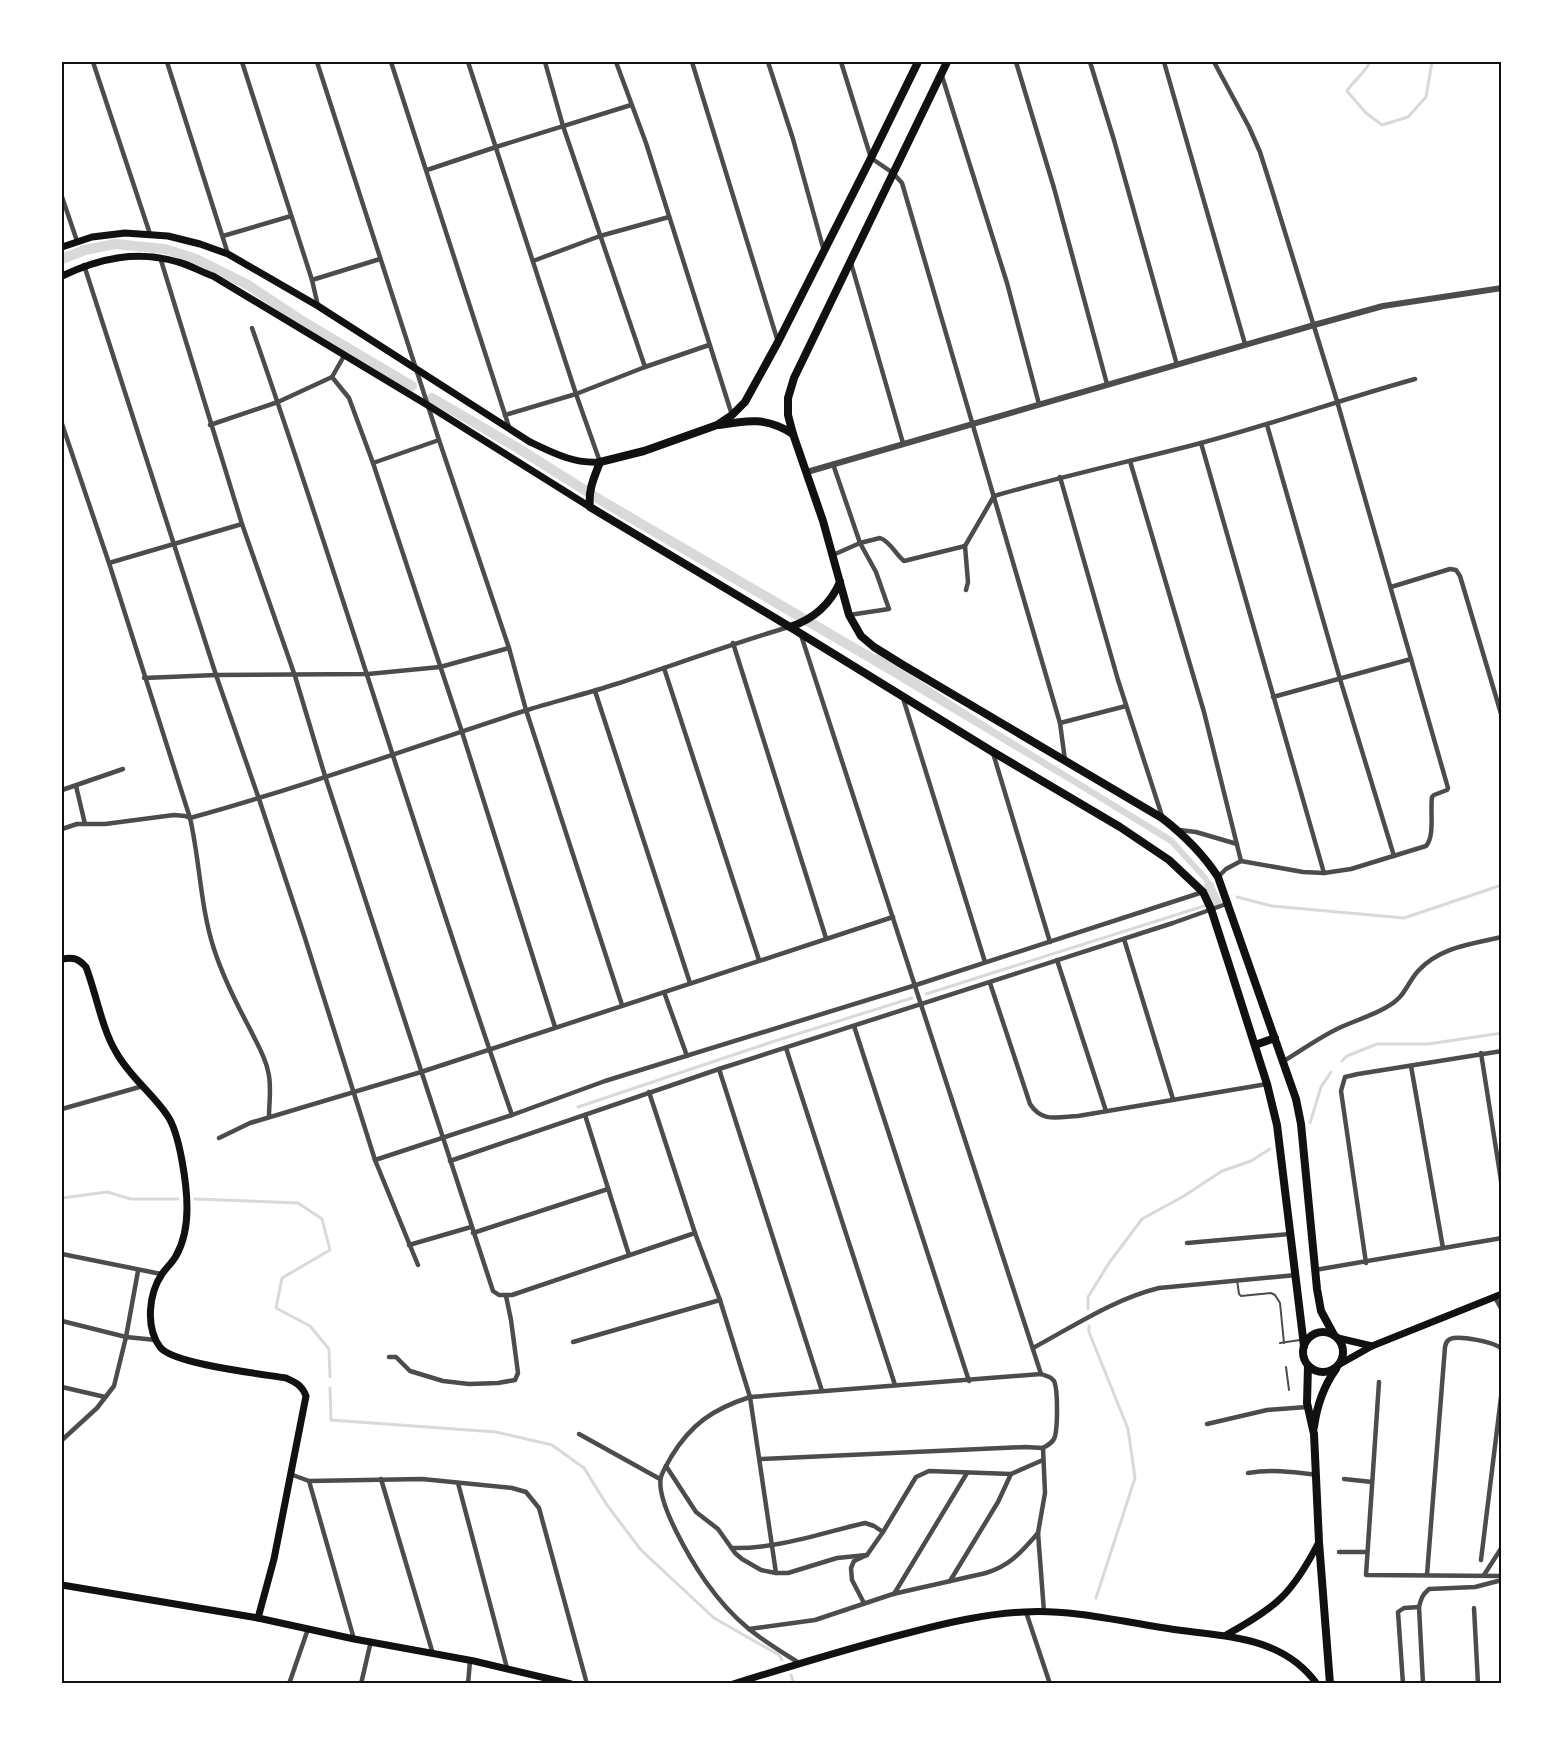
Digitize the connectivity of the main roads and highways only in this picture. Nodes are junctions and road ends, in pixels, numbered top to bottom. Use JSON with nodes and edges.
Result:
{"nodes":[{"id":1,"x":947,"y":62,"type":"edge"},
{"id":2,"x":916,"y":63,"type":"edge"},
{"id":3,"x":62,"y":247,"type":"edge"},
{"id":4,"x":62,"y":276,"type":"edge"},
{"id":5,"x":717,"y":425,"type":"junction"},
{"id":6,"x":793,"y":434,"type":"junction"},
{"id":7,"x":600,"y":462,"type":"junction"},
{"id":8,"x":590,"y":507,"type":"junction"},
{"id":9,"x":840,"y":582,"type":"junction"},
{"id":10,"x":790,"y":627,"type":"junction"},
{"id":11,"x":62,"y":959,"type":"edge"},
{"id":12,"x":1275,"y":1038,"type":"junction"},
{"id":13,"x":1255,"y":1045,"type":"junction"},
{"id":14,"x":1498,"y":1295,"type":"edge"},
{"id":15,"x":1336,"y":1337,"type":"junction"},
{"id":16,"x":1304,"y":1343,"type":"junction"},
{"id":17,"x":1372,"y":1346,"type":"junction"},
{"id":18,"x":1308,"y":1366,"type":"junction"},
{"id":19,"x":1338,"y":1366,"type":"junction"},
{"id":20,"x":1314,"y":1434,"type":"junction"},
{"id":21,"x":1319,"y":1542,"type":"junction"},
{"id":22,"x":62,"y":1585,"type":"edge"},
{"id":23,"x":258,"y":1618,"type":"junction"},
{"id":24,"x":1225,"y":1635,"type":"junction"},
{"id":25,"x":571,"y":1683,"type":"edge"},
{"id":26,"x":732,"y":1683,"type":"edge"},
{"id":27,"x":1317,"y":1683,"type":"edge"},
{"id":28,"x":1330,"y":1683,"type":"edge"}],
"edges":[{"from":1,"to":6,"type":"main road"},
{"from":2,"to":5,"type":"main road"},
{"from":3,"to":7,"type":"main road"},
{"from":4,"to":8,"type":"main road"},
{"from":5,"to":6,"type":"main road"},
{"from":5,"to":7,"type":"main road"},
{"from":6,"to":9,"type":"main road"},
{"from":7,"to":8,"type":"main road"},
{"from":8,"to":10,"type":"main road"},
{"from":9,"to":10,"type":"main road"},
{"from":9,"to":12,"type":"main road"},
{"from":10,"to":13,"type":"main road"},
{"from":11,"to":23,"type":"main road"},
{"from":12,"to":13,"type":"main road"},
{"from":12,"to":15,"type":"main road"},
{"from":13,"to":16,"type":"main road"},
{"from":14,"to":17,"type":"main road"},
{"from":15,"to":16,"type":"main road"},
{"from":15,"to":17,"type":"main road"},
{"from":15,"to":19,"type":"main road"},
{"from":16,"to":18,"type":"main road"},
{"from":17,"to":19,"type":"main road"},
{"from":18,"to":19,"type":"main road"},
{"from":18,"to":20,"type":"main road"},
{"from":19,"to":20,"type":"main road"},
{"from":20,"to":21,"type":"main road"},
{"from":21,"to":24,"type":"main road"},
{"from":21,"to":28,"type":"main road"},
{"from":22,"to":23,"type":"main road"},
{"from":23,"to":25,"type":"main road"},
{"from":24,"to":26,"type":"main road"},
{"from":24,"to":27,"type":"main road"}]}
